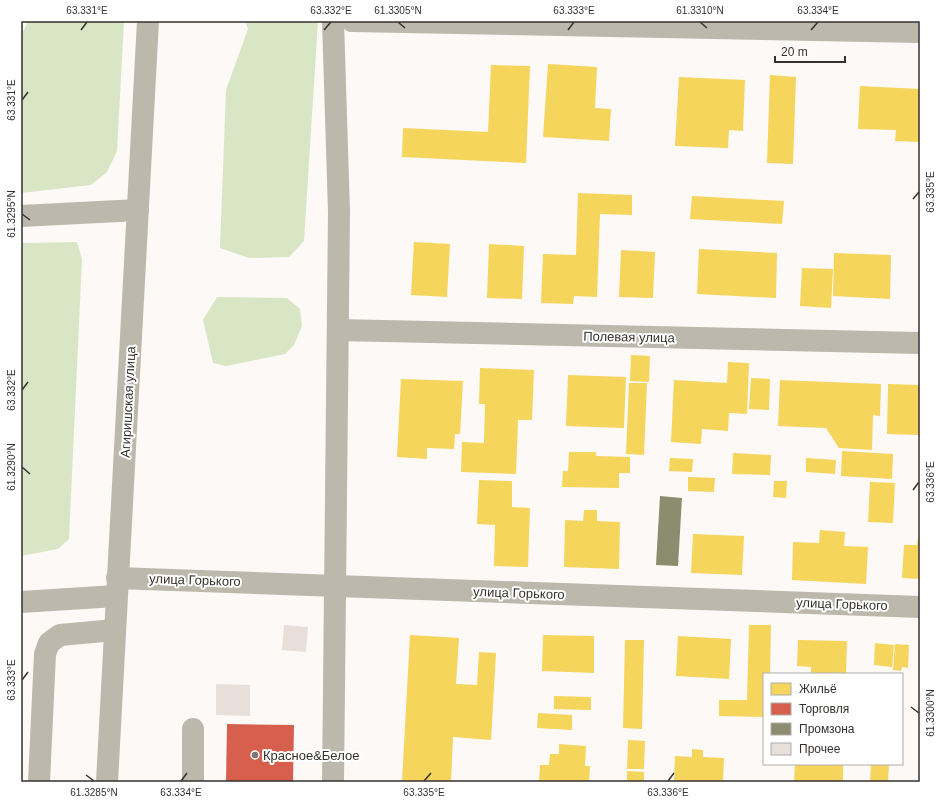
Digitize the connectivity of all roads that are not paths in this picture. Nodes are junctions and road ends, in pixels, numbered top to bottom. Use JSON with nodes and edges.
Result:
{"nodes":[{"id":1,"x":148,"y":21,"type":"edge"},
{"id":2,"x":333,"y":21,"type":"edge"},
{"id":3,"x":352,"y":21,"type":"edge"},
{"id":4,"x":920,"y":32,"type":"edge"},
{"id":5,"x":138,"y":210,"type":"junction"},
{"id":6,"x":21,"y":216,"type":"edge"},
{"id":7,"x":338,"y":330,"type":"junction"},
{"id":8,"x":920,"y":343,"type":"edge"},
{"id":9,"x":335,"y":585,"type":"junction"},
{"id":10,"x":117,"y":587,"type":"junction"},
{"id":11,"x":21,"y":602,"type":"edge"},
{"id":12,"x":920,"y":607,"type":"edge"},
{"id":13,"x":115,"y":630,"type":"junction"},
{"id":14,"x":193,"y":729,"type":"dead end"},
{"id":15,"x":39,"y":782,"type":"edge"},
{"id":16,"x":107,"y":782,"type":"edge"},
{"id":17,"x":193,"y":782,"type":"edge"},
{"id":18,"x":333,"y":782,"type":"edge"}],
"edges":[{"from":1,"to":5,"type":"street","name":"Агиришская улица"},
{"from":2,"to":7,"type":"street"},
{"from":3,"to":4,"type":"street"},
{"from":5,"to":6,"type":"street"},
{"from":5,"to":10,"type":"street","name":"Агиришская улица"},
{"from":7,"to":8,"type":"street","name":"Полевая улица"},
{"from":7,"to":9,"type":"street"},
{"from":9,"to":10,"type":"street","name":"улица Горького"},
{"from":9,"to":12,"type":"street","name":"улица Горького"},
{"from":9,"to":18,"type":"street"},
{"from":10,"to":11,"type":"street","name":"улица Горького"},
{"from":10,"to":13,"type":"street","name":"Агиришская улица"},
{"from":13,"to":15,"type":"street"},
{"from":13,"to":16,"type":"street","name":"Агиришская улица"},
{"from":14,"to":17,"type":"street"}]}
